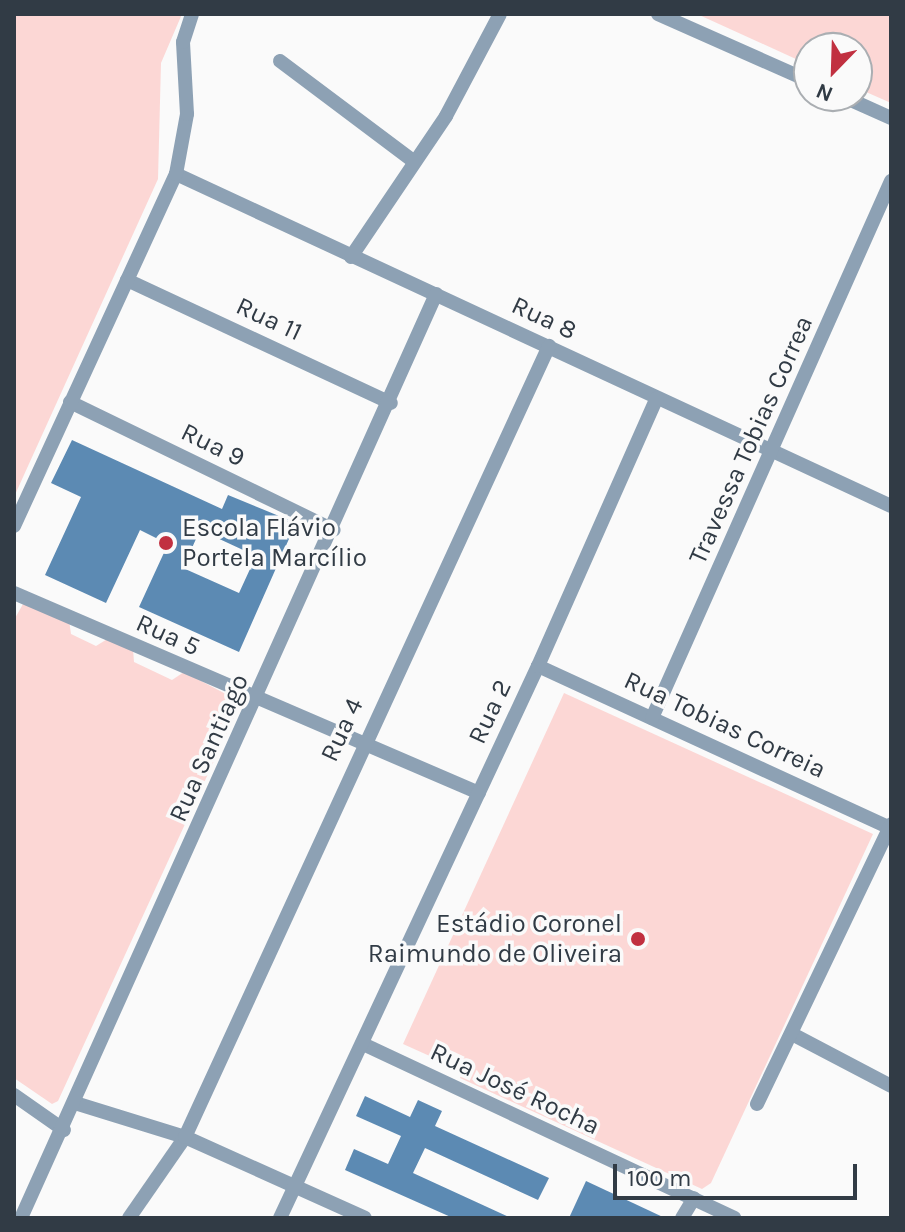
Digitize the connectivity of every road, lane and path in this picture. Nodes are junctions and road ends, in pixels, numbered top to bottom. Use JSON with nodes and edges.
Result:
{"nodes":[{"id":1,"x":192,"y":14,"type":"edge"},
{"id":2,"x":500,"y":14,"type":"edge"},
{"id":3,"x":658,"y":14,"type":"edge"},
{"id":4,"x":280,"y":61,"type":"dead end"},
{"id":5,"x":793,"y":74,"type":"edge"},
{"id":6,"x":413,"y":161,"type":"junction"},
{"id":7,"x":176,"y":174,"type":"junction"},
{"id":8,"x":891,"y":181,"type":"edge"},
{"id":9,"x":351,"y":257,"type":"junction"},
{"id":10,"x":127,"y":280,"type":"junction"},
{"id":11,"x":436,"y":294,"type":"junction"},
{"id":12,"x":549,"y":346,"type":"junction"},
{"id":13,"x":657,"y":398,"type":"junction"},
{"id":14,"x":70,"y":402,"type":"junction"},
{"id":15,"x":391,"y":403,"type":"junction"},
{"id":16,"x":773,"y":451,"type":"junction"},
{"id":17,"x":891,"y":505,"type":"edge"},
{"id":18,"x":14,"y":526,"type":"edge"},
{"id":19,"x":334,"y":530,"type":"junction"},
{"id":20,"x":16,"y":599,"type":"edge"},
{"id":21,"x":538,"y":666,"type":"junction"},
{"id":22,"x":256,"y":702,"type":"junction"},
{"id":23,"x":652,"y":718,"type":"junction"},
{"id":24,"x":362,"y":743,"type":"junction"},
{"id":25,"x":479,"y":793,"type":"junction"},
{"id":26,"x":890,"y":826,"type":"edge"},
{"id":27,"x":794,"y":1035,"type":"junction"},
{"id":28,"x":363,"y":1044,"type":"junction"},
{"id":29,"x":891,"y":1086,"type":"edge"},
{"id":30,"x":14,"y":1095,"type":"edge"},
{"id":31,"x":75,"y":1103,"type":"junction"},
{"id":32,"x":757,"y":1104,"type":"dead end"},
{"id":33,"x":64,"y":1130,"type":"junction"},
{"id":34,"x":185,"y":1137,"type":"junction"},
{"id":35,"x":294,"y":1186,"type":"junction"},
{"id":36,"x":694,"y":1198,"type":"junction"},
{"id":37,"x":21,"y":1218,"type":"edge"},
{"id":38,"x":129,"y":1218,"type":"edge"},
{"id":39,"x":280,"y":1218,"type":"edge"},
{"id":40,"x":365,"y":1218,"type":"edge"},
{"id":41,"x":682,"y":1218,"type":"edge"},
{"id":42,"x":734,"y":1218,"type":"edge"}],
"edges":[{"from":1,"to":7,"type":"street"},
{"from":2,"to":6,"type":"street"},
{"from":3,"to":5,"type":"street"},
{"from":4,"to":6,"type":"street"},
{"from":6,"to":9,"type":"street"},
{"from":7,"to":9,"type":"street","name":"Rua 8"},
{"from":7,"to":10,"type":"street"},
{"from":8,"to":16,"type":"street","name":"Travessa Tobias Correa"},
{"from":9,"to":11,"type":"street","name":"Rua 8"},
{"from":10,"to":14,"type":"street"},
{"from":10,"to":15,"type":"street","name":"Rua 11"},
{"from":11,"to":12,"type":"street","name":"Rua 8"},
{"from":11,"to":15,"type":"street","name":"Rua Santiago"},
{"from":12,"to":13,"type":"street","name":"Rua 8"},
{"from":12,"to":24,"type":"street","name":"Rua 4"},
{"from":13,"to":16,"type":"street","name":"Rua 8"},
{"from":13,"to":21,"type":"street","name":"Rua 2"},
{"from":14,"to":18,"type":"street"},
{"from":14,"to":19,"type":"street","name":"Rua 9"},
{"from":15,"to":19,"type":"street","name":"Rua Santiago"},
{"from":16,"to":17,"type":"street","name":"Rua 8"},
{"from":16,"to":23,"type":"street","name":"Travessa Tobias Correa"},
{"from":19,"to":22,"type":"street","name":"Rua Santiago"},
{"from":20,"to":22,"type":"street","name":"Rua 5"},
{"from":21,"to":23,"type":"street","name":"Rua Tobias Correia"},
{"from":21,"to":25,"type":"street","name":"Rua 2"},
{"from":22,"to":24,"type":"street","name":"Rua 5"},
{"from":22,"to":31,"type":"street","name":"Rua Santiago"},
{"from":23,"to":26,"type":"street","name":"Rua Tobias Correia"},
{"from":24,"to":25,"type":"street","name":"Rua 5"},
{"from":24,"to":34,"type":"street","name":"Rua 4"},
{"from":25,"to":28,"type":"street","name":"Rua 2"},
{"from":26,"to":27,"type":"street"},
{"from":27,"to":29,"type":"street"},
{"from":27,"to":32,"type":"street"},
{"from":28,"to":35,"type":"street","name":"Rua 2"},
{"from":28,"to":36,"type":"street","name":"Rua José Rocha"},
{"from":30,"to":33,"type":"street"},
{"from":31,"to":33,"type":"street","name":"Rua Santiago"},
{"from":31,"to":34,"type":"street"},
{"from":33,"to":37,"type":"street","name":"Rua Santiago"},
{"from":34,"to":35,"type":"street"},
{"from":34,"to":38,"type":"street","name":"Rua 4"},
{"from":35,"to":39,"type":"street","name":"Rua 2"},
{"from":35,"to":40,"type":"street"},
{"from":36,"to":41,"type":"street"},
{"from":36,"to":42,"type":"street","name":"Rua José Rocha"}]}
